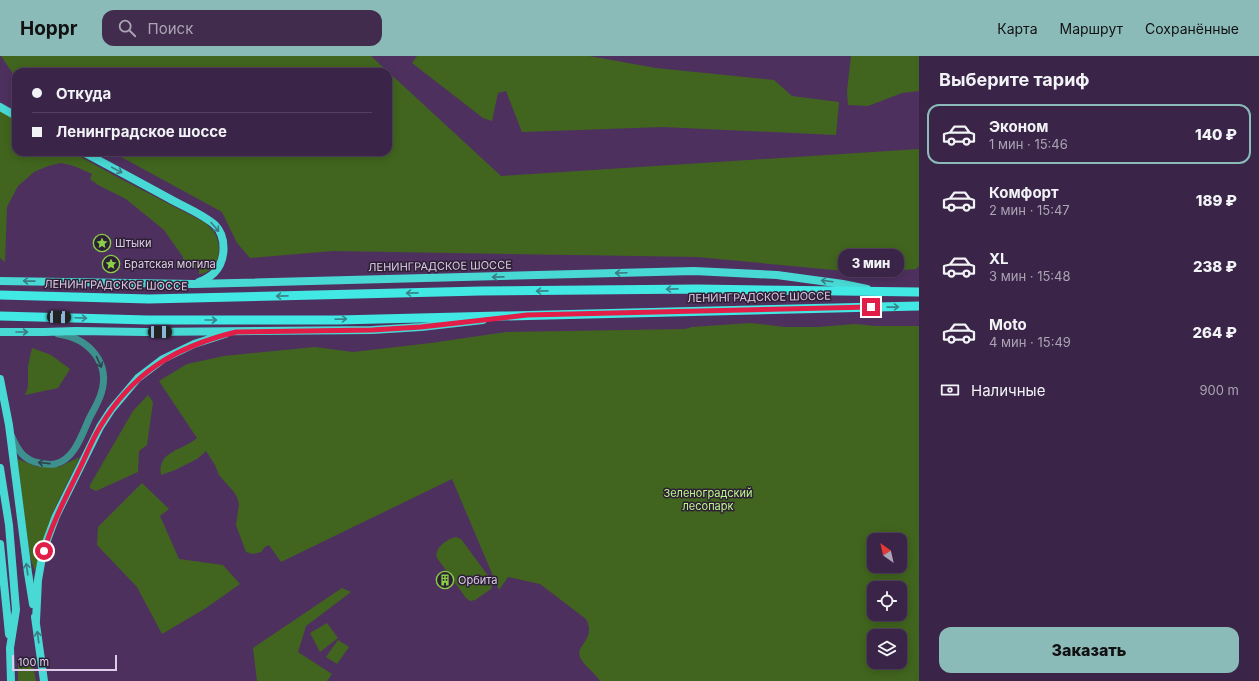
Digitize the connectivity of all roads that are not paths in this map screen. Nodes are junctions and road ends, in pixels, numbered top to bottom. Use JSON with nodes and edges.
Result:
{"nodes":[{"id":1,"x":0,"y":107,"type":"edge"},
{"id":2,"x":12,"y":114,"type":"edge"},
{"id":3,"x":90,"y":156,"type":"edge"},
{"id":4,"x":0,"y":281,"type":"edge"},
{"id":5,"x":194,"y":284,"type":"junction"},
{"id":6,"x":879,"y":292,"type":"junction"},
{"id":7,"x":919,"y":292,"type":"edge"},
{"id":8,"x":0,"y":295,"type":"edge"},
{"id":9,"x":919,"y":306,"type":"edge"},
{"id":10,"x":527,"y":315,"type":"junction"},
{"id":11,"x":0,"y":316,"type":"edge"},
{"id":12,"x":0,"y":332,"type":"edge"},
{"id":13,"x":44,"y":332,"type":"junction"},
{"id":14,"x":236,"y":332,"type":"junction"},
{"id":15,"x":0,"y":379,"type":"edge"},
{"id":16,"x":8,"y":425,"type":"junction"},
{"id":17,"x":0,"y":468,"type":"edge"},
{"id":18,"x":0,"y":544,"type":"edge"},
{"id":19,"x":36,"y":622,"type":"junction"},
{"id":20,"x":10,"y":648,"type":"junction"},
{"id":21,"x":11,"y":681,"type":"edge"},
{"id":22,"x":44,"y":681,"type":"edge"}],
"edges":[{"from":1,"to":2,"type":"main road"},
{"from":3,"to":5,"type":"main road","one_way":true},
{"from":5,"to":4,"type":"main road","name":"ЛЕНИНГРАДСКОЕ ШОССЕ","one_way":true},
{"from":6,"to":5,"type":"main road","name":"ЛЕНИНГРАДСКОЕ ШОССЕ","one_way":true},
{"from":6,"to":7,"type":"highway","name":"ЛЕНИНГРАДСКОЕ ШОССЕ"},
{"from":6,"to":8,"type":"highway","name":"ЛЕНИНГРАДСКОЕ ШОССЕ","one_way":true},
{"from":10,"to":9,"type":"highway","name":"ЛЕНИНГРАДСКОЕ ШОССЕ","one_way":true},
{"from":11,"to":10,"type":"highway","name":"ЛЕНИНГРАДСКОЕ ШОССЕ","one_way":true},
{"from":10,"to":14,"type":"main road","name":"ЛЕНИНГРАДСКОЕ ШОССЕ"},
{"from":12,"to":13,"type":"main road","name":"ЛЕНИНГРАДСКОЕ ШОССЕ","one_way":true},
{"from":13,"to":14,"type":"main road","name":"ЛЕНИНГРАДСКОЕ ШОССЕ"},
{"from":13,"to":16,"type":"street","one_way":true},
{"from":14,"to":19,"type":"main road"},
{"from":15,"to":16,"type":"main road"},
{"from":19,"to":16,"type":"main road","one_way":true},
{"from":17,"to":20,"type":"main road"},
{"from":18,"to":20,"type":"main road"},
{"from":22,"to":19,"type":"main road","one_way":true},
{"from":20,"to":21,"type":"main road"}]}
